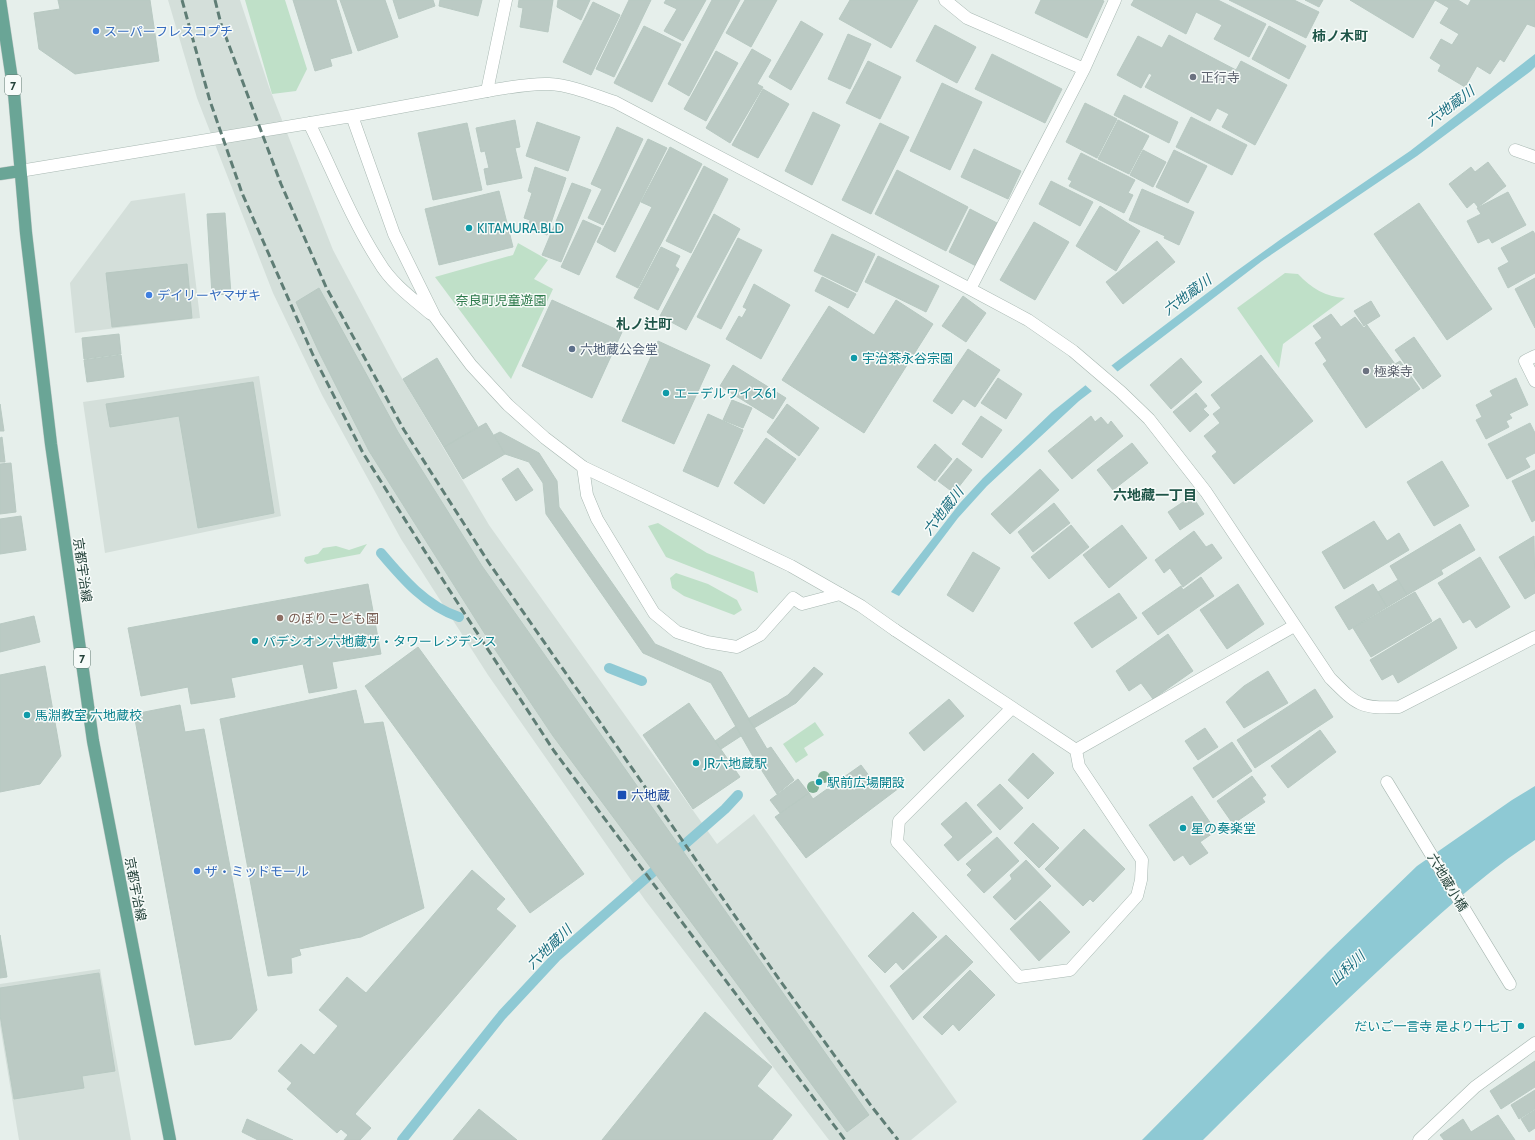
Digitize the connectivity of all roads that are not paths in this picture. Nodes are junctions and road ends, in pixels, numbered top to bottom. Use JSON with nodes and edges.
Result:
{"nodes":[{"id":1,"x":0,"y":0,"type":"edge"},
{"id":2,"x":506,"y":0,"type":"edge"},
{"id":3,"x":945,"y":0,"type":"edge"},
{"id":4,"x":1115,"y":0,"type":"edge"},
{"id":5,"x":1084,"y":69,"type":"junction"},
{"id":6,"x":487,"y":91,"type":"junction"},
{"id":7,"x":352,"y":116,"type":"junction"},
{"id":8,"x":309,"y":123,"type":"junction"},
{"id":9,"x":1515,"y":150,"type":"dead end"},
{"id":10,"x":1535,"y":157,"type":"edge"},
{"id":11,"x":20,"y":172,"type":"junction"},
{"id":12,"x":0,"y":174,"type":"edge"},
{"id":13,"x":970,"y":289,"type":"junction"},
{"id":14,"x":435,"y":317,"type":"junction"},
{"id":15,"x":1535,"y":356,"type":"edge"},
{"id":16,"x":1535,"y":381,"type":"edge"},
{"id":17,"x":583,"y":467,"type":"junction"},
{"id":18,"x":840,"y":594,"type":"junction"},
{"id":19,"x":1294,"y":626,"type":"junction"},
{"id":20,"x":1535,"y":637,"type":"edge"},
{"id":21,"x":1012,"y":708,"type":"junction"},
{"id":22,"x":1076,"y":750,"type":"junction"},
{"id":23,"x":1389,"y":786,"type":"dead end"},
{"id":24,"x":1507,"y":979,"type":"dead end"},
{"id":25,"x":1535,"y":1043,"type":"edge"},
{"id":26,"x":170,"y":1140,"type":"edge"},
{"id":27,"x":1419,"y":1140,"type":"edge"}],
"edges":[{"from":1,"to":11,"type":"main road","name":"京都宇治線","number":"7"},
{"from":2,"to":6,"type":"street"},
{"from":3,"to":5,"type":"street"},
{"from":4,"to":5,"type":"street"},
{"from":5,"to":13,"type":"street"},
{"from":6,"to":7,"type":"street"},
{"from":6,"to":13,"type":"street"},
{"from":7,"to":8,"type":"street"},
{"from":7,"to":14,"type":"street"},
{"from":8,"to":11,"type":"street"},
{"from":8,"to":14,"type":"street"},
{"from":9,"to":10,"type":"street"},
{"from":11,"to":12,"type":"main road"},
{"from":11,"to":26,"type":"main road","name":"京都宇治線","number":"7"},
{"from":13,"to":19,"type":"street"},
{"from":14,"to":17,"type":"street"},
{"from":15,"to":16,"type":"street"},
{"from":17,"to":18,"type":"street"},
{"from":17,"to":18,"type":"street"},
{"from":18,"to":21,"type":"street"},
{"from":19,"to":20,"type":"street"},
{"from":19,"to":22,"type":"street"},
{"from":21,"to":22,"type":"street"},
{"from":21,"to":22,"type":"street"},
{"from":23,"to":24,"type":"street","name":"六地蔵小橋"},
{"from":25,"to":27,"type":"street"}]}
